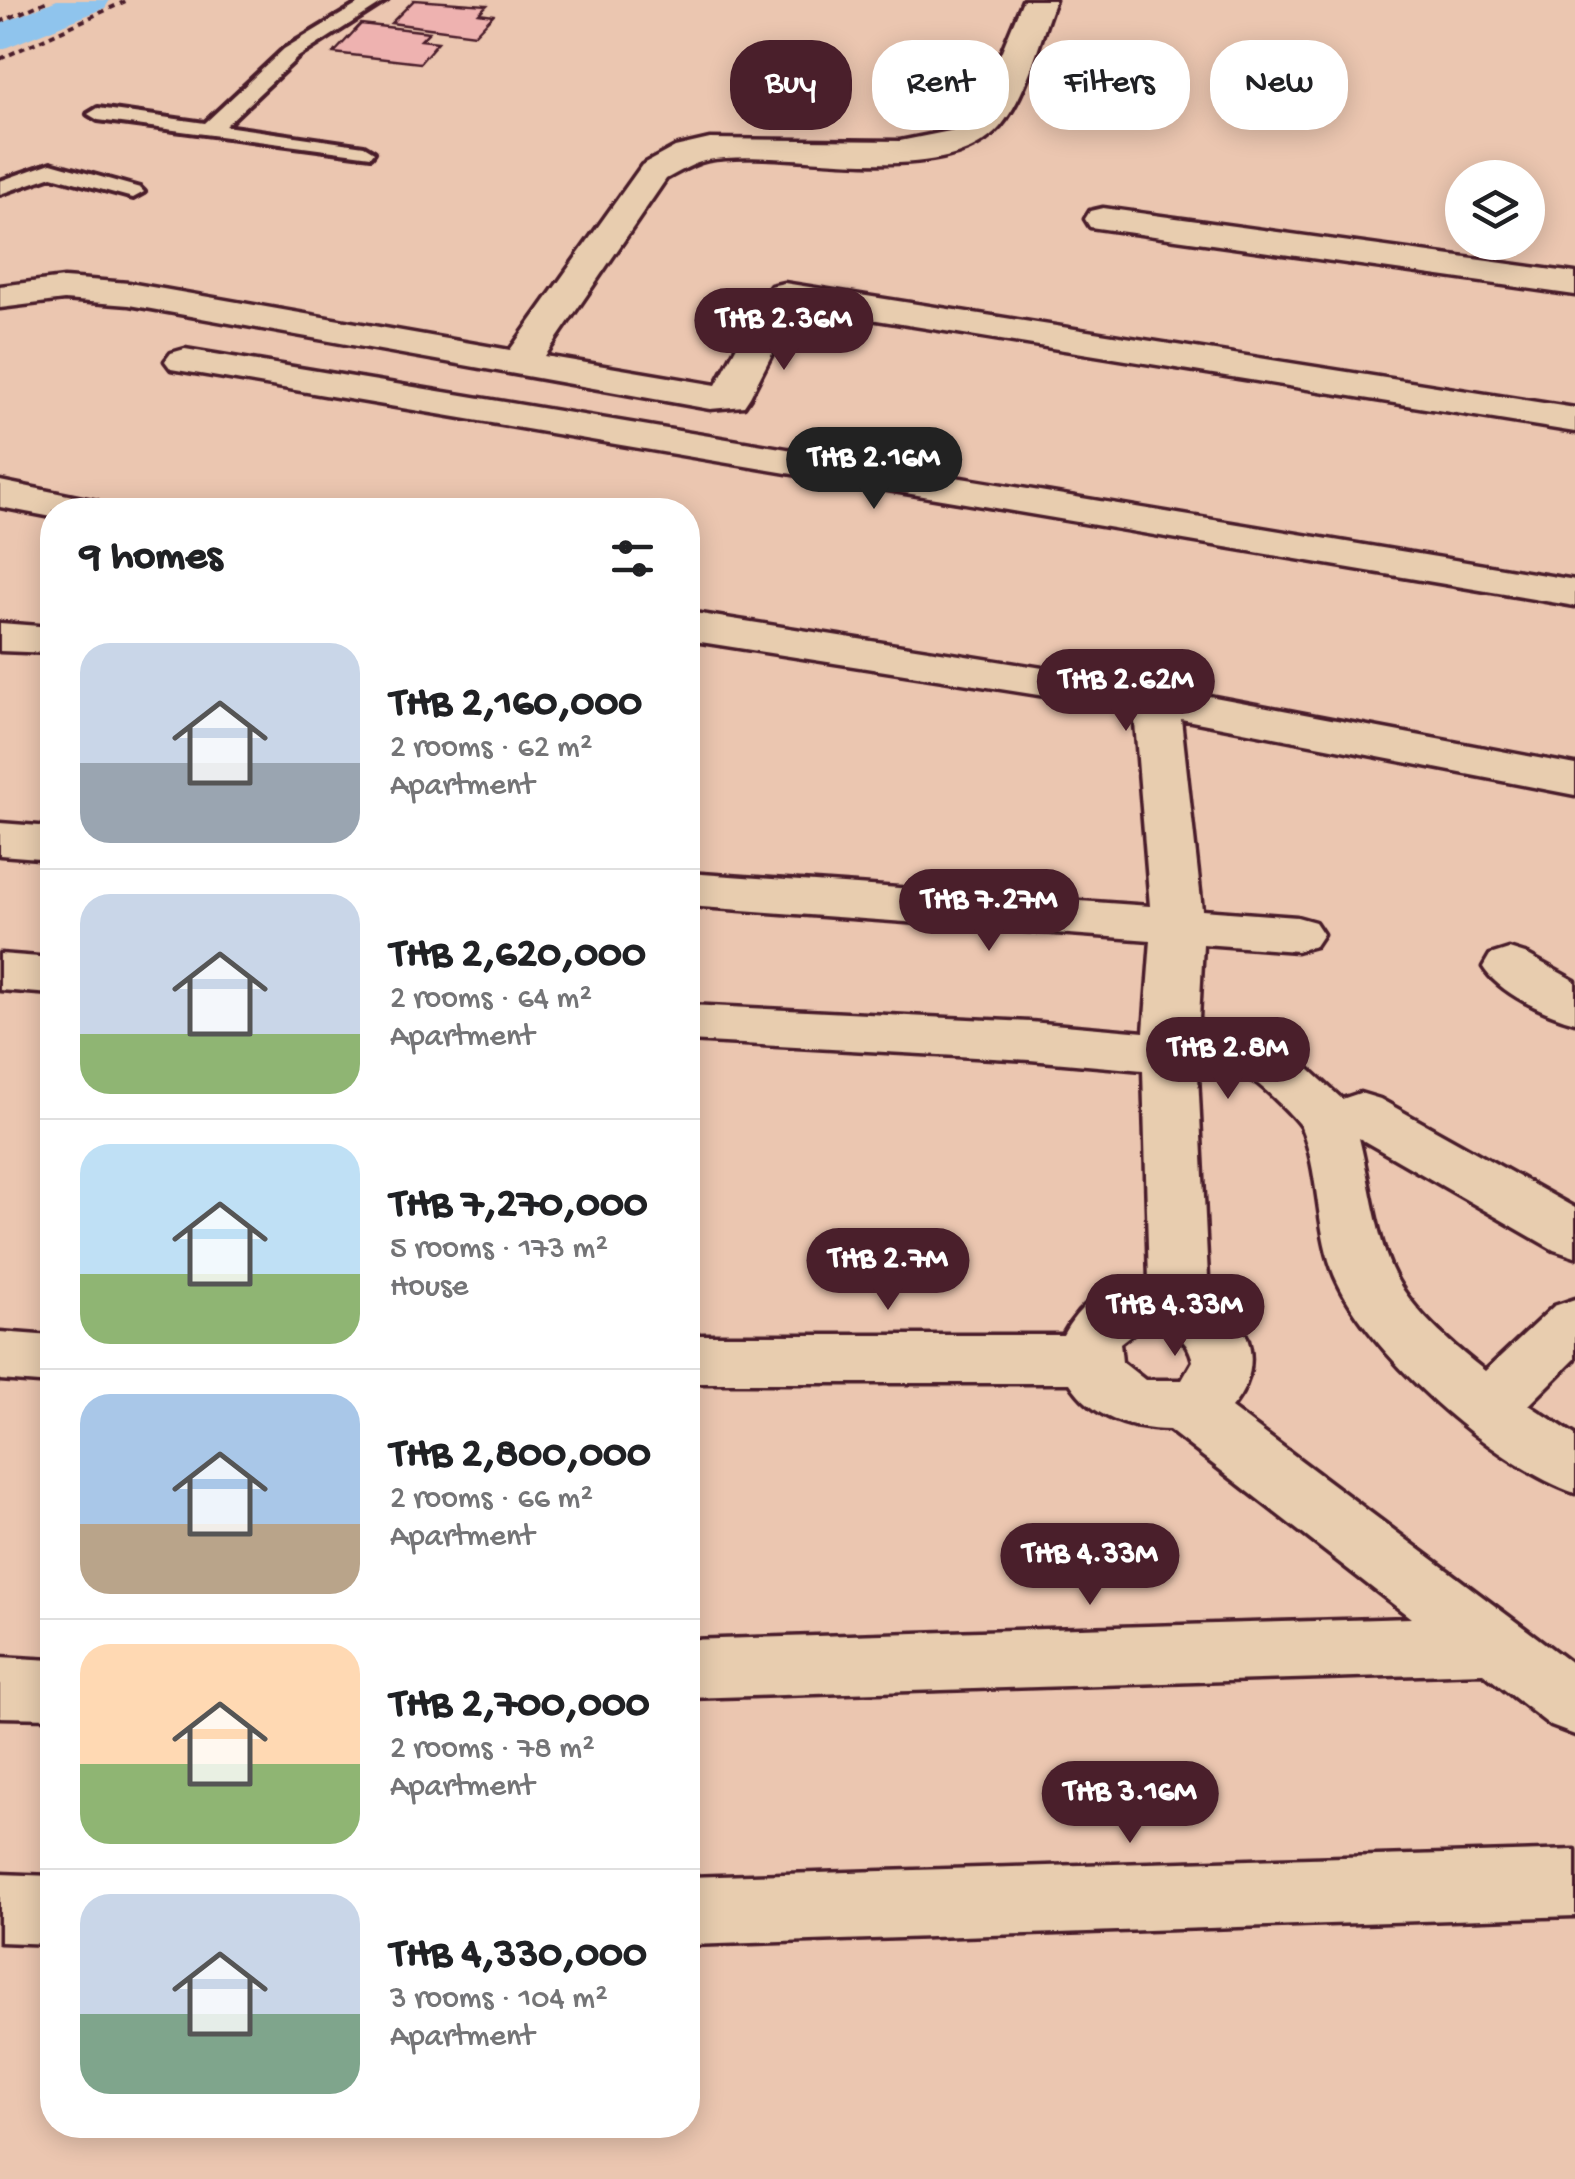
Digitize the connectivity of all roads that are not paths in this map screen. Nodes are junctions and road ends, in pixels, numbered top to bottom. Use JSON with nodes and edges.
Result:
{"nodes":[{"id":1,"x":378,"y":0,"type":"edge"},
{"id":2,"x":1039,"y":0,"type":"edge"},
{"id":3,"x":98,"y":114,"type":"dead end"},
{"id":4,"x":209,"y":130,"type":"junction"},
{"id":5,"x":364,"y":152,"type":"dead end"},
{"id":6,"x":0,"y":188,"type":"edge"},
{"id":7,"x":133,"y":192,"type":"dead end"},
{"id":8,"x":1103,"y":219,"type":"dead end"},
{"id":9,"x":1575,"y":284,"type":"edge"},
{"id":10,"x":0,"y":297,"type":"edge"},
{"id":11,"x":185,"y":361,"type":"dead end"},
{"id":12,"x":519,"y":364,"type":"junction"},
{"id":13,"x":1575,"y":420,"type":"edge"},
{"id":14,"x":0,"y":494,"type":"edge"},
{"id":15,"x":40,"y":502,"type":"edge"},
{"id":16,"x":1575,"y":593,"type":"edge"},
{"id":17,"x":700,"y":628,"type":"edge"},
{"id":18,"x":0,"y":637,"type":"edge"},
{"id":19,"x":40,"y":639,"type":"edge"},
{"id":20,"x":1156,"y":700,"type":"junction"},
{"id":21,"x":1575,"y":780,"type":"edge"},
{"id":22,"x":0,"y":839,"type":"edge"},
{"id":23,"x":40,"y":841,"type":"edge"},
{"id":24,"x":700,"y":891,"type":"edge"},
{"id":25,"x":1178,"y":927,"type":"junction"},
{"id":26,"x":1296,"y":934,"type":"dead end"},
{"id":27,"x":1509,"y":967,"type":"dead end"},
{"id":28,"x":0,"y":972,"type":"edge"},
{"id":29,"x":40,"y":975,"type":"edge"},
{"id":30,"x":1575,"y":1004,"type":"edge"},
{"id":31,"x":700,"y":1024,"type":"edge"},
{"id":32,"x":1170,"y":1053,"type":"junction"},
{"id":33,"x":1360,"y":1114,"type":"dead end"},
{"id":34,"x":1575,"y":1235,"type":"edge"},
{"id":35,"x":1180,"y":1307,"type":"junction"},
{"id":36,"x":1575,"y":1322,"type":"edge"},
{"id":37,"x":0,"y":1356,"type":"edge"},
{"id":38,"x":1090,"y":1358,"type":"junction"},
{"id":39,"x":40,"y":1359,"type":"edge"},
{"id":40,"x":700,"y":1359,"type":"edge"},
{"id":41,"x":1181,"y":1405,"type":"junction"},
{"id":42,"x":1488,"y":1407,"type":"junction"},
{"id":43,"x":1575,"y":1467,"type":"edge"},
{"id":44,"x":1495,"y":1644,"type":"junction"},
{"id":45,"x":700,"y":1669,"type":"edge"},
{"id":46,"x":0,"y":1687,"type":"edge"},
{"id":47,"x":40,"y":1689,"type":"edge"},
{"id":48,"x":1575,"y":1706,"type":"edge"},
{"id":49,"x":1575,"y":1883,"type":"edge"},
{"id":50,"x":0,"y":1908,"type":"edge"},
{"id":51,"x":40,"y":1910,"type":"edge"},
{"id":52,"x":700,"y":1911,"type":"edge"}],
"edges":[{"from":1,"to":4,"type":"lane"},
{"from":2,"to":12,"type":"street"},
{"from":3,"to":4,"type":"lane"},
{"from":4,"to":5,"type":"lane"},
{"from":6,"to":7,"type":"lane"},
{"from":8,"to":9,"type":"street"},
{"from":10,"to":12,"type":"street"},
{"from":11,"to":16,"type":"street"},
{"from":12,"to":13,"type":"street"},
{"from":14,"to":15,"type":"street"},
{"from":17,"to":20,"type":"street"},
{"from":18,"to":19,"type":"street"},
{"from":20,"to":21,"type":"street"},
{"from":20,"to":25,"type":"street"},
{"from":22,"to":23,"type":"street"},
{"from":24,"to":25,"type":"street"},
{"from":25,"to":26,"type":"street"},
{"from":25,"to":32,"type":"street"},
{"from":27,"to":30,"type":"street"},
{"from":28,"to":29,"type":"street"},
{"from":31,"to":32,"type":"street"},
{"from":32,"to":35,"type":"street"},
{"from":32,"to":42,"type":"street"},
{"from":33,"to":34,"type":"street"},
{"from":35,"to":38,"type":"street"},
{"from":35,"to":41,"type":"street"},
{"from":36,"to":42,"type":"street"},
{"from":37,"to":39,"type":"street"},
{"from":38,"to":40,"type":"street"},
{"from":38,"to":41,"type":"street"},
{"from":41,"to":44,"type":"street"},
{"from":42,"to":43,"type":"street"},
{"from":44,"to":45,"type":"street"},
{"from":44,"to":48,"type":"street"},
{"from":46,"to":47,"type":"street"},
{"from":49,"to":52,"type":"street"},
{"from":50,"to":51,"type":"street"}]}
